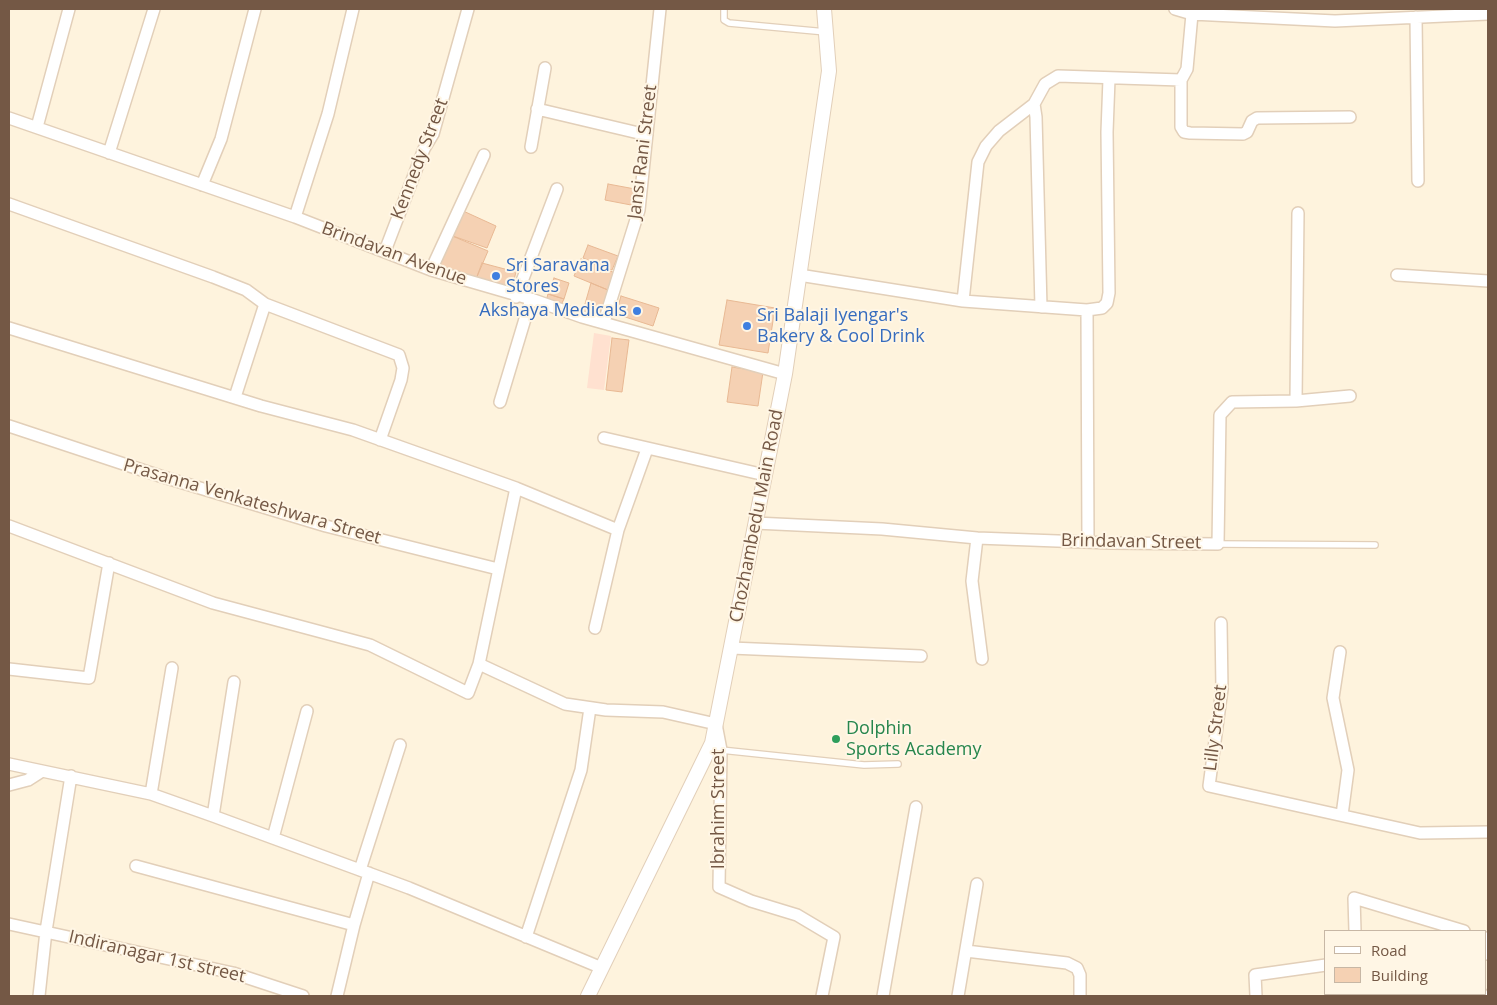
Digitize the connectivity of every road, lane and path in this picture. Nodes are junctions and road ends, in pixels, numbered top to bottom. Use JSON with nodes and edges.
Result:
{"nodes":[{"id":1,"x":69,"y":9,"type":"edge"},
{"id":2,"x":154,"y":9,"type":"edge"},
{"id":3,"x":255,"y":9,"type":"edge"},
{"id":4,"x":353,"y":9,"type":"edge"},
{"id":5,"x":468,"y":9,"type":"edge"},
{"id":6,"x":660,"y":9,"type":"edge"},
{"id":7,"x":724,"y":9,"type":"edge"},
{"id":8,"x":824,"y":9,"type":"edge"},
{"id":9,"x":1175,"y":9,"type":"edge"},
{"id":10,"x":1483,"y":12,"type":"edge"},
{"id":11,"x":1192,"y":14,"type":"junction"},
{"id":12,"x":1416,"y":17,"type":"junction"},
{"id":13,"x":826,"y":32,"type":"junction"},
{"id":14,"x":545,"y":68,"type":"dead end"},
{"id":15,"x":1109,"y":79,"type":"junction"},
{"id":16,"x":1181,"y":80,"type":"junction"},
{"id":17,"x":1034,"y":104,"type":"junction"},
{"id":18,"x":537,"y":109,"type":"junction"},
{"id":19,"x":1350,"y":117,"type":"dead end"},
{"id":20,"x":9,"y":118,"type":"edge"},
{"id":21,"x":37,"y":127,"type":"junction"},
{"id":22,"x":647,"y":135,"type":"junction"},
{"id":23,"x":531,"y":147,"type":"dead end"},
{"id":24,"x":109,"y":153,"type":"junction"},
{"id":25,"x":484,"y":155,"type":"dead end"},
{"id":26,"x":1418,"y":180,"type":"dead end"},
{"id":27,"x":202,"y":185,"type":"junction"},
{"id":28,"x":557,"y":189,"type":"dead end"},
{"id":29,"x":9,"y":204,"type":"edge"},
{"id":30,"x":1298,"y":213,"type":"dead end"},
{"id":31,"x":294,"y":217,"type":"junction"},
{"id":32,"x":385,"y":252,"type":"junction"},
{"id":33,"x":431,"y":270,"type":"junction"},
{"id":34,"x":799,"y":275,"type":"junction"},
{"id":35,"x":1397,"y":275,"type":"dead end"},
{"id":36,"x":1488,"y":281,"type":"edge"},
{"id":37,"x":516,"y":297,"type":"junction"},
{"id":38,"x":531,"y":300,"type":"junction"},
{"id":39,"x":963,"y":301,"type":"junction"},
{"id":40,"x":265,"y":304,"type":"junction"},
{"id":41,"x":1041,"y":307,"type":"junction"},
{"id":42,"x":1087,"y":310,"type":"junction"},
{"id":43,"x":604,"y":322,"type":"junction"},
{"id":44,"x":9,"y":328,"type":"edge"},
{"id":45,"x":784,"y":374,"type":"junction"},
{"id":46,"x":1350,"y":396,"type":"dead end"},
{"id":47,"x":235,"y":397,"type":"junction"},
{"id":48,"x":1296,"y":401,"type":"junction"},
{"id":49,"x":500,"y":402,"type":"dead end"},
{"id":50,"x":9,"y":426,"type":"edge"},
{"id":51,"x":604,"y":438,"type":"dead end"},
{"id":52,"x":380,"y":440,"type":"junction"},
{"id":53,"x":647,"y":449,"type":"junction"},
{"id":54,"x":765,"y":475,"type":"junction"},
{"id":55,"x":516,"y":488,"type":"junction"},
{"id":56,"x":756,"y":523,"type":"junction"},
{"id":57,"x":9,"y":526,"type":"edge"},
{"id":58,"x":618,"y":530,"type":"junction"},
{"id":59,"x":977,"y":538,"type":"junction"},
{"id":60,"x":1088,"y":541,"type":"junction"},
{"id":61,"x":1218,"y":544,"type":"junction"},
{"id":62,"x":1375,"y":545,"type":"dead end"},
{"id":63,"x":109,"y":563,"type":"junction"},
{"id":64,"x":498,"y":569,"type":"junction"},
{"id":65,"x":1221,"y":622,"type":"dead end"},
{"id":66,"x":595,"y":628,"type":"dead end"},
{"id":67,"x":731,"y":648,"type":"junction"},
{"id":68,"x":1340,"y":652,"type":"dead end"},
{"id":69,"x":921,"y":656,"type":"dead end"},
{"id":70,"x":982,"y":659,"type":"dead end"},
{"id":71,"x":479,"y":664,"type":"junction"},
{"id":72,"x":172,"y":668,"type":"dead end"},
{"id":73,"x":9,"y":670,"type":"edge"},
{"id":74,"x":234,"y":682,"type":"dead end"},
{"id":75,"x":590,"y":708,"type":"junction"},
{"id":76,"x":307,"y":711,"type":"dead end"},
{"id":77,"x":716,"y":724,"type":"junction"},
{"id":78,"x":400,"y":745,"type":"dead end"},
{"id":79,"x":721,"y":750,"type":"junction"},
{"id":80,"x":9,"y":764,"type":"edge"},
{"id":81,"x":898,"y":764,"type":"dead end"},
{"id":82,"x":42,"y":771,"type":"junction"},
{"id":83,"x":71,"y":776,"type":"junction"},
{"id":84,"x":9,"y":785,"type":"edge"},
{"id":85,"x":151,"y":794,"type":"junction"},
{"id":86,"x":916,"y":807,"type":"dead end"},
{"id":87,"x":1342,"y":815,"type":"junction"},
{"id":88,"x":213,"y":816,"type":"junction"},
{"id":89,"x":1488,"y":832,"type":"edge"},
{"id":90,"x":273,"y":838,"type":"junction"},
{"id":91,"x":136,"y":866,"type":"dead end"},
{"id":92,"x":364,"y":871,"type":"junction"},
{"id":93,"x":977,"y":884,"type":"dead end"},
{"id":94,"x":9,"y":924,"type":"edge"},
{"id":95,"x":354,"y":925,"type":"junction"},
{"id":96,"x":1354,"y":930,"type":"edge"},
{"id":97,"x":1461,"y":930,"type":"edge"},
{"id":98,"x":46,"y":931,"type":"junction"},
{"id":99,"x":526,"y":937,"type":"junction"},
{"id":100,"x":966,"y":951,"type":"junction"},
{"id":101,"x":1324,"y":965,"type":"edge"},
{"id":102,"x":602,"y":968,"type":"junction"},
{"id":103,"x":39,"y":996,"type":"edge"},
{"id":104,"x":303,"y":996,"type":"edge"},
{"id":105,"x":337,"y":996,"type":"edge"},
{"id":106,"x":588,"y":996,"type":"edge"},
{"id":107,"x":822,"y":996,"type":"edge"},
{"id":108,"x":884,"y":996,"type":"edge"},
{"id":109,"x":958,"y":996,"type":"edge"},
{"id":110,"x":1080,"y":996,"type":"edge"},
{"id":111,"x":1256,"y":996,"type":"edge"}],
"edges":[{"from":1,"to":21,"type":"street"},
{"from":2,"to":24,"type":"street"},
{"from":3,"to":27,"type":"street"},
{"from":4,"to":31,"type":"street"},
{"from":5,"to":32,"type":"street","name":"Kennedy Street"},
{"from":6,"to":22,"type":"street","name":"Jansi Rani Street"},
{"from":7,"to":13,"type":"lane"},
{"from":8,"to":13,"type":"street","name":"Chozhambedu Main Road"},
{"from":9,"to":11,"type":"street"},
{"from":10,"to":12,"type":"street"},
{"from":11,"to":12,"type":"street"},
{"from":11,"to":16,"type":"street"},
{"from":12,"to":26,"type":"street"},
{"from":13,"to":34,"type":"street","name":"Chozhambedu Main Road"},
{"from":14,"to":18,"type":"street"},
{"from":15,"to":16,"type":"street"},
{"from":15,"to":17,"type":"street"},
{"from":15,"to":42,"type":"street"},
{"from":16,"to":19,"type":"street"},
{"from":17,"to":39,"type":"street"},
{"from":17,"to":41,"type":"street"},
{"from":18,"to":22,"type":"street"},
{"from":18,"to":23,"type":"street"},
{"from":20,"to":21,"type":"street","name":"Brindavan Avenue"},
{"from":21,"to":24,"type":"street","name":"Brindavan Avenue"},
{"from":22,"to":43,"type":"street","name":"Jansi Rani Street"},
{"from":24,"to":27,"type":"street","name":"Brindavan Avenue"},
{"from":25,"to":33,"type":"street"},
{"from":27,"to":31,"type":"street","name":"Brindavan Avenue"},
{"from":28,"to":37,"type":"street"},
{"from":29,"to":40,"type":"street"},
{"from":30,"to":48,"type":"street"},
{"from":31,"to":32,"type":"street","name":"Brindavan Avenue"},
{"from":32,"to":33,"type":"street","name":"Brindavan Avenue"},
{"from":33,"to":37,"type":"street","name":"Brindavan Avenue"},
{"from":34,"to":39,"type":"street"},
{"from":34,"to":45,"type":"street","name":"Chozhambedu Main Road"},
{"from":35,"to":36,"type":"street"},
{"from":37,"to":38,"type":"street","name":"Brindavan Avenue"},
{"from":38,"to":43,"type":"street","name":"Brindavan Avenue"},
{"from":38,"to":49,"type":"street"},
{"from":39,"to":41,"type":"street"},
{"from":40,"to":47,"type":"street"},
{"from":40,"to":52,"type":"street"},
{"from":41,"to":42,"type":"street"},
{"from":42,"to":60,"type":"street"},
{"from":43,"to":45,"type":"street","name":"Brindavan Avenue"},
{"from":44,"to":47,"type":"street"},
{"from":45,"to":54,"type":"street","name":"Chozhambedu Main Road"},
{"from":46,"to":48,"type":"street","name":"Brindavan Street"},
{"from":47,"to":52,"type":"street"},
{"from":48,"to":61,"type":"street","name":"Brindavan Street"},
{"from":50,"to":64,"type":"street","name":"Prasanna Venkateshwara Street"},
{"from":51,"to":53,"type":"street"},
{"from":52,"to":55,"type":"street"},
{"from":53,"to":54,"type":"street"},
{"from":53,"to":58,"type":"street"},
{"from":54,"to":56,"type":"street","name":"Chozhambedu Main Road"},
{"from":55,"to":58,"type":"street"},
{"from":55,"to":64,"type":"street"},
{"from":56,"to":59,"type":"street","name":"Brindavan Street"},
{"from":56,"to":67,"type":"street","name":"Chozhambedu Main Road"},
{"from":57,"to":63,"type":"street"},
{"from":58,"to":66,"type":"street"},
{"from":59,"to":60,"type":"street","name":"Brindavan Street"},
{"from":59,"to":70,"type":"street"},
{"from":60,"to":61,"type":"street","name":"Brindavan Street"},
{"from":61,"to":62,"type":"lane"},
{"from":63,"to":71,"type":"street"},
{"from":63,"to":73,"type":"street"},
{"from":64,"to":71,"type":"street"},
{"from":65,"to":87,"type":"street","name":"Lilly Street"},
{"from":67,"to":69,"type":"street"},
{"from":67,"to":77,"type":"street","name":"Chozhambedu Main Road"},
{"from":68,"to":87,"type":"street"},
{"from":71,"to":75,"type":"street"},
{"from":72,"to":85,"type":"street"},
{"from":74,"to":88,"type":"street"},
{"from":75,"to":77,"type":"street"},
{"from":75,"to":99,"type":"street"},
{"from":76,"to":90,"type":"street"},
{"from":77,"to":79,"type":"street","name":"Ibrahim Street"},
{"from":77,"to":102,"type":"street","name":"Chozhambedu Main Road"},
{"from":78,"to":92,"type":"street"},
{"from":79,"to":81,"type":"lane"},
{"from":79,"to":107,"type":"street","name":"Ibrahim Street"},
{"from":80,"to":82,"type":"street"},
{"from":82,"to":83,"type":"street"},
{"from":82,"to":84,"type":"street"},
{"from":83,"to":85,"type":"street"},
{"from":83,"to":98,"type":"street"},
{"from":85,"to":88,"type":"street"},
{"from":86,"to":108,"type":"street"},
{"from":87,"to":89,"type":"street","name":"Lilly Street"},
{"from":88,"to":90,"type":"street"},
{"from":90,"to":92,"type":"street"},
{"from":91,"to":95,"type":"street"},
{"from":92,"to":95,"type":"street"},
{"from":92,"to":99,"type":"street"},
{"from":93,"to":100,"type":"street"},
{"from":94,"to":98,"type":"street","name":"Indiranagar 1st street"},
{"from":95,"to":105,"type":"street"},
{"from":96,"to":97,"type":"street"},
{"from":98,"to":103,"type":"street"},
{"from":98,"to":104,"type":"street","name":"Indiranagar 1st street"},
{"from":99,"to":102,"type":"street"},
{"from":100,"to":109,"type":"street"},
{"from":100,"to":110,"type":"street"},
{"from":101,"to":111,"type":"street"},
{"from":102,"to":106,"type":"street","name":"Chozhambedu Main Road"}]}
